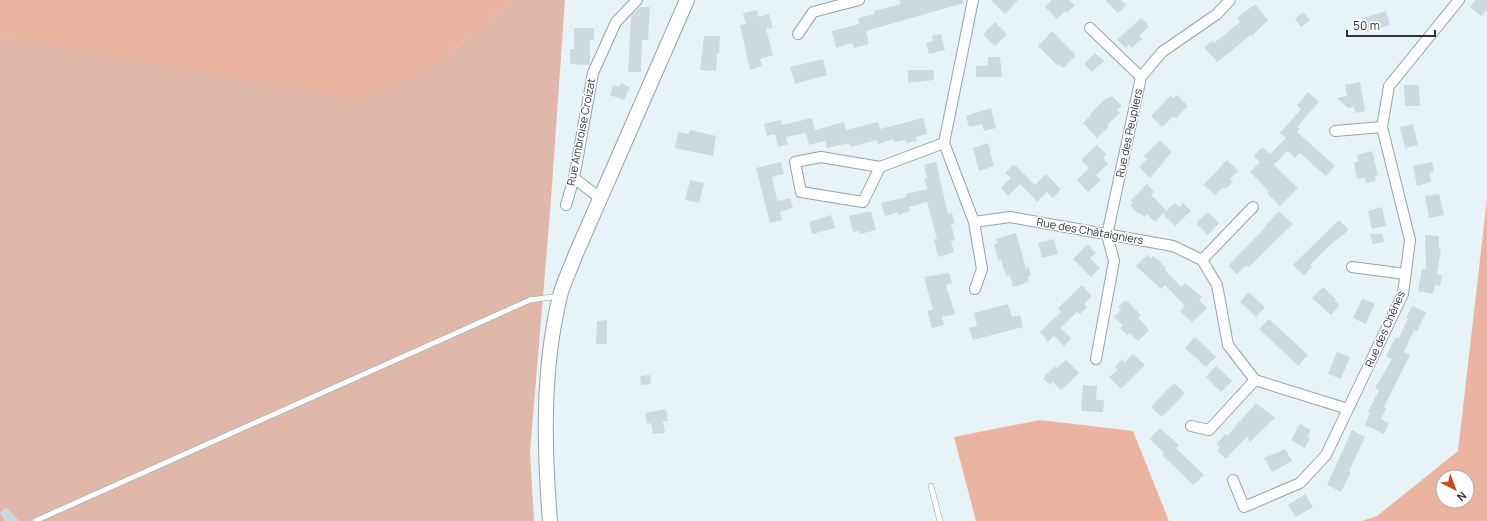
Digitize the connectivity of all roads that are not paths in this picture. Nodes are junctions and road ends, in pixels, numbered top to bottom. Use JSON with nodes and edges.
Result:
{"nodes":[{"id":1,"x":637,"y":0,"type":"edge"},
{"id":2,"x":687,"y":0,"type":"edge"},
{"id":3,"x":859,"y":0,"type":"edge"},
{"id":4,"x":973,"y":0,"type":"edge"},
{"id":5,"x":1230,"y":0,"type":"edge"},
{"id":6,"x":1459,"y":0,"type":"edge"},
{"id":7,"x":1090,"y":28,"type":"dead end"},
{"id":8,"x":798,"y":34,"type":"dead end"},
{"id":9,"x":1141,"y":77,"type":"junction"},
{"id":10,"x":1382,"y":127,"type":"junction"},
{"id":11,"x":1335,"y":131,"type":"dead end"},
{"id":12,"x":944,"y":144,"type":"junction"},
{"id":13,"x":880,"y":167,"type":"junction"},
{"id":14,"x":574,"y":178,"type":"junction"},
{"id":15,"x":600,"y":198,"type":"junction"},
{"id":16,"x":566,"y":205,"type":"dead end"},
{"id":17,"x":1253,"y":207,"type":"dead end"},
{"id":18,"x":974,"y":222,"type":"junction"},
{"id":19,"x":1107,"y":235,"type":"junction"},
{"id":20,"x":1202,"y":260,"type":"junction"},
{"id":21,"x":1352,"y":267,"type":"dead end"},
{"id":22,"x":1405,"y":274,"type":"junction"},
{"id":23,"x":975,"y":289,"type":"dead end"},
{"id":24,"x":560,"y":296,"type":"junction"},
{"id":25,"x":1096,"y":359,"type":"dead end"},
{"id":26,"x":1255,"y":380,"type":"junction"},
{"id":27,"x":1348,"y":409,"type":"junction"},
{"id":28,"x":1191,"y":426,"type":"dead end"},
{"id":29,"x":1233,"y":480,"type":"dead end"},
{"id":30,"x":931,"y":486,"type":"dead end"},
{"id":31,"x":35,"y":521,"type":"edge"},
{"id":32,"x":550,"y":521,"type":"edge"},
{"id":33,"x":940,"y":521,"type":"edge"}],
"edges":[{"from":1,"to":14,"type":"street","name":"Rue Ambroise Croizat"},
{"from":2,"to":15,"type":"main road"},
{"from":3,"to":8,"type":"street"},
{"from":4,"to":12,"type":"street"},
{"from":5,"to":9,"type":"street","name":"Rue des Peupliers"},
{"from":6,"to":10,"type":"street","name":"Rue des Chênes"},
{"from":7,"to":9,"type":"street"},
{"from":9,"to":19,"type":"street","name":"Rue des Peupliers"},
{"from":10,"to":11,"type":"street"},
{"from":10,"to":22,"type":"street","name":"Rue des Chênes"},
{"from":12,"to":13,"type":"street"},
{"from":12,"to":18,"type":"street"},
{"from":13,"to":13,"type":"street"},
{"from":14,"to":15,"type":"street"},
{"from":14,"to":16,"type":"street","name":"Rue Ambroise Croizat"},
{"from":15,"to":24,"type":"main road"},
{"from":17,"to":20,"type":"street"},
{"from":18,"to":19,"type":"street","name":"Rue des Châtaigniers"},
{"from":18,"to":23,"type":"street"},
{"from":19,"to":20,"type":"street","name":"Rue des Châtaigniers"},
{"from":19,"to":25,"type":"street"},
{"from":20,"to":26,"type":"street"},
{"from":21,"to":22,"type":"street"},
{"from":22,"to":27,"type":"street","name":"Rue des Chênes"},
{"from":24,"to":31,"type":"lane"},
{"from":24,"to":32,"type":"main road"},
{"from":26,"to":27,"type":"street"},
{"from":26,"to":28,"type":"street"},
{"from":27,"to":29,"type":"street","name":"Rue des Chênes"},
{"from":30,"to":33,"type":"lane"}]}
